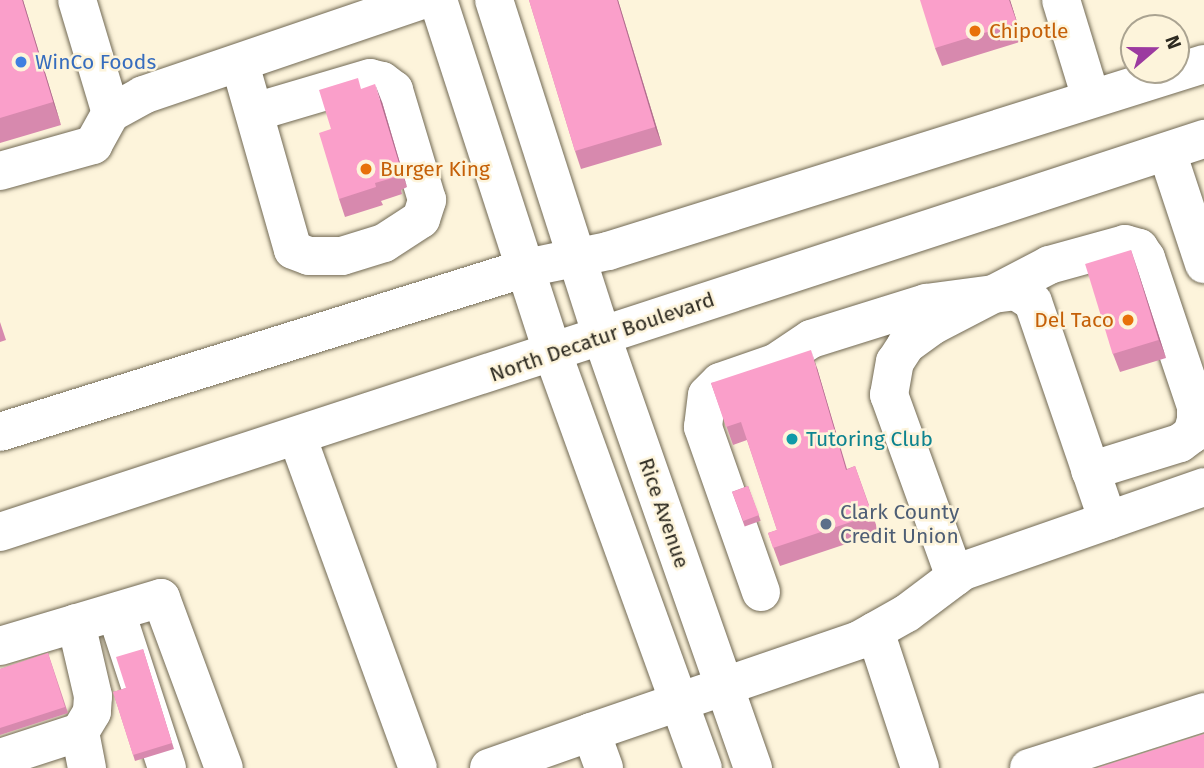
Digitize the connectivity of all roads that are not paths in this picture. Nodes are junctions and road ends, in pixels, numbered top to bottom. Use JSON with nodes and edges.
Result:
{"nodes":[{"id":1,"x":77,"y":0,"type":"edge"},
{"id":2,"x":422,"y":0,"type":"edge"},
{"id":3,"x":438,"y":0,"type":"edge"},
{"id":4,"x":494,"y":0,"type":"edge"},
{"id":5,"x":1061,"y":0,"type":"edge"},
{"id":6,"x":240,"y":64,"type":"junction"},
{"id":7,"x":1204,"y":64,"type":"edge"},
{"id":8,"x":1091,"y":98,"type":"junction"},
{"id":9,"x":255,"y":112,"type":"junction"},
{"id":10,"x":111,"y":113,"type":"junction"},
{"id":11,"x":1204,"y":139,"type":"edge"},
{"id":12,"x":1167,"y":152,"type":"junction"},
{"id":13,"x":0,"y":171,"type":"edge"},
{"id":14,"x":575,"y":258,"type":"junction"},
{"id":15,"x":1204,"y":264,"type":"edge"},
{"id":16,"x":526,"y":268,"type":"junction"},
{"id":17,"x":995,"y":295,"type":"junction"},
{"id":18,"x":602,"y":337,"type":"junction"},
{"id":19,"x":553,"y":354,"type":"junction"},
{"id":20,"x":0,"y":432,"type":"edge"},
{"id":21,"x":297,"y":436,"type":"junction"},
{"id":22,"x":1090,"y":471,"type":"junction"},
{"id":23,"x":1204,"y":487,"type":"edge"},
{"id":24,"x":1108,"y":521,"type":"junction"},
{"id":25,"x":0,"y":532,"type":"edge"},
{"id":26,"x":955,"y":577,"type":"junction"},
{"id":27,"x":761,"y":592,"type":"dead end"},
{"id":28,"x":116,"y":612,"type":"junction"},
{"id":29,"x":76,"y":623,"type":"junction"},
{"id":30,"x":875,"y":631,"type":"junction"},
{"id":31,"x":1,"y":644,"type":"edge"},
{"id":32,"x":723,"y":684,"type":"junction"},
{"id":33,"x":680,"y":699,"type":"junction"},
{"id":34,"x":1204,"y":712,"type":"edge"},
{"id":35,"x":591,"y":732,"type":"junction"},
{"id":36,"x":84,"y":750,"type":"edge"},
{"id":37,"x":0,"y":758,"type":"edge"},
{"id":38,"x":167,"y":768,"type":"edge"},
{"id":39,"x":224,"y":768,"type":"edge"},
{"id":40,"x":418,"y":768,"type":"edge"},
{"id":41,"x":489,"y":768,"type":"edge"},
{"id":42,"x":604,"y":768,"type":"edge"},
{"id":43,"x":703,"y":768,"type":"edge"},
{"id":44,"x":753,"y":768,"type":"edge"},
{"id":45,"x":920,"y":768,"type":"edge"},
{"id":46,"x":1029,"y":768,"type":"edge"}],
"edges":[{"from":1,"to":10,"type":"main road"},
{"from":2,"to":6,"type":"main road"},
{"from":3,"to":16,"type":"main road"},
{"from":4,"to":14,"type":"main road","name":"Rice Avenue"},
{"from":5,"to":8,"type":"main road"},
{"from":6,"to":9,"type":"main road"},
{"from":6,"to":10,"type":"main road"},
{"from":7,"to":8,"type":"main road"},
{"from":8,"to":14,"type":"main road"},
{"from":9,"to":9,"type":"main road"},
{"from":10,"to":13,"type":"main road"},
{"from":11,"to":12,"type":"main road","name":"North Decatur Boulevard"},
{"from":12,"to":15,"type":"main road"},
{"from":12,"to":18,"type":"main road","name":"North Decatur Boulevard"},
{"from":14,"to":16,"type":"main road"},
{"from":14,"to":18,"type":"main road","name":"Rice Avenue"},
{"from":16,"to":19,"type":"main road"},
{"from":16,"to":20,"type":"main road"},
{"from":17,"to":22,"type":"main road"},
{"from":17,"to":22,"type":"main road"},
{"from":17,"to":26,"type":"main road"},
{"from":17,"to":27,"type":"main road"},
{"from":18,"to":19,"type":"main road","name":"North Decatur Boulevard"},
{"from":18,"to":32,"type":"main road","name":"Rice Avenue"},
{"from":19,"to":21,"type":"main road","name":"North Decatur Boulevard"},
{"from":19,"to":33,"type":"main road"},
{"from":21,"to":25,"type":"main road","name":"North Decatur Boulevard"},
{"from":21,"to":40,"type":"main road"},
{"from":22,"to":24,"type":"main road"},
{"from":23,"to":24,"type":"main road"},
{"from":24,"to":26,"type":"main road"},
{"from":26,"to":30,"type":"main road"},
{"from":28,"to":29,"type":"main road"},
{"from":28,"to":38,"type":"main road"},
{"from":28,"to":39,"type":"main road"},
{"from":29,"to":31,"type":"main road"},
{"from":29,"to":36,"type":"main road"},
{"from":30,"to":32,"type":"main road"},
{"from":30,"to":45,"type":"main road"},
{"from":32,"to":33,"type":"main road"},
{"from":32,"to":44,"type":"main road","name":"Rice Avenue"},
{"from":33,"to":35,"type":"main road"},
{"from":33,"to":43,"type":"main road"},
{"from":34,"to":46,"type":"main road"},
{"from":35,"to":41,"type":"main road"},
{"from":35,"to":42,"type":"main road"},
{"from":36,"to":37,"type":"main road"}]}
